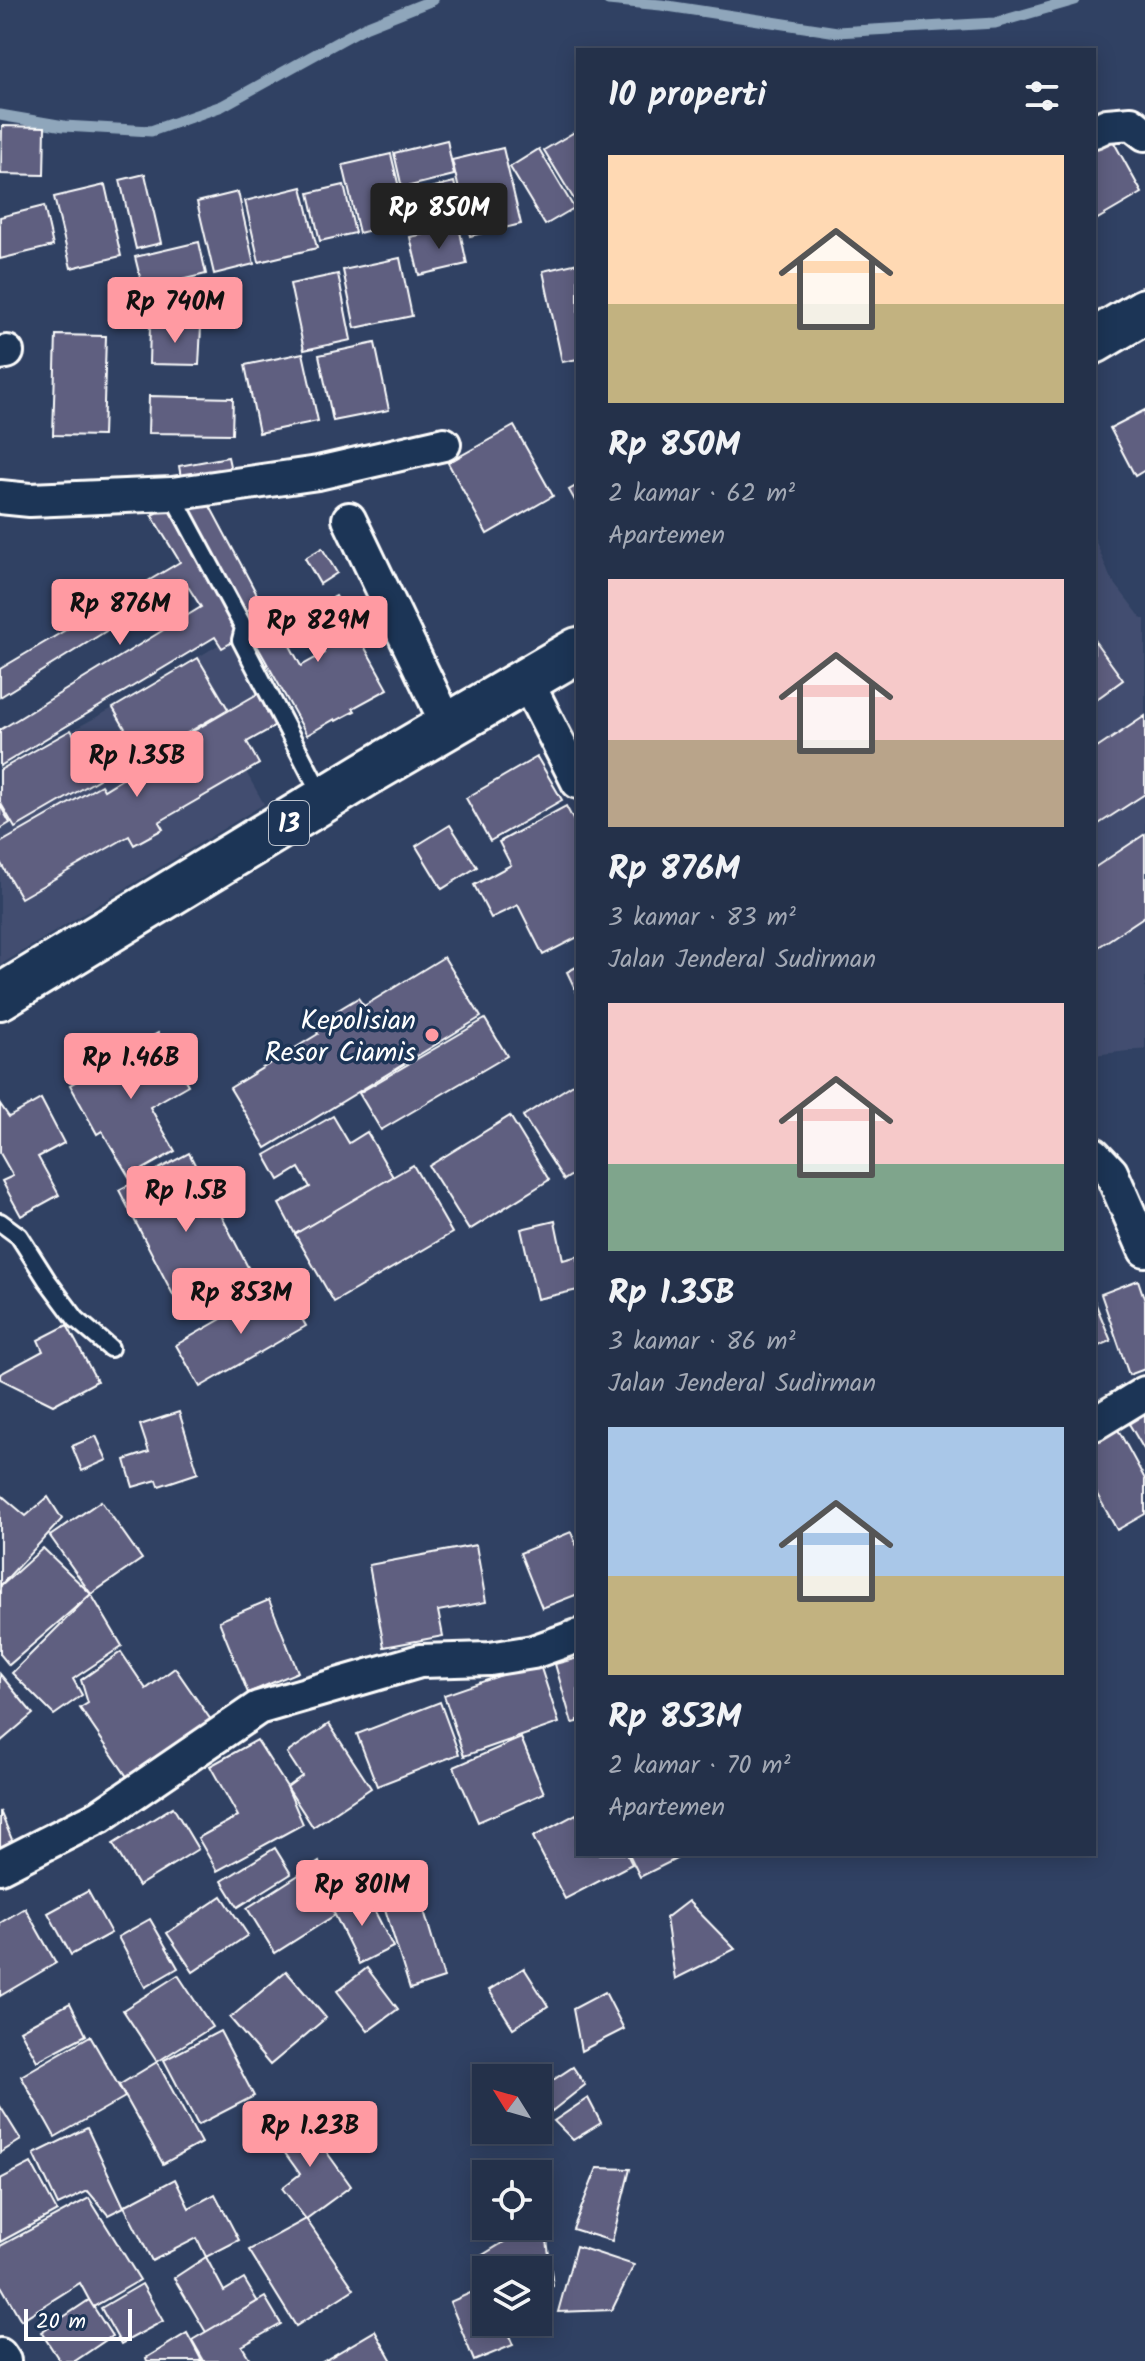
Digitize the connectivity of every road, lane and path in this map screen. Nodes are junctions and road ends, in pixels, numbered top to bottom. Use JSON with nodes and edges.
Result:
{"nodes":[{"id":1,"x":1096,"y":130,"type":"edge"},
{"id":2,"x":1145,"y":134,"type":"edge"},
{"id":3,"x":1145,"y":311,"type":"edge"},
{"id":4,"x":1096,"y":340,"type":"edge"},
{"id":5,"x":444,"y":444,"type":"dead end"},
{"id":6,"x":172,"y":494,"type":"junction"},
{"id":7,"x":0,"y":497,"type":"edge"},
{"id":8,"x":349,"y":519,"type":"dead end"},
{"id":9,"x":576,"y":651,"type":"edge"},
{"id":10,"x":526,"y":680,"type":"junction"},
{"id":11,"x":448,"y":726,"type":"junction"},
{"id":12,"x":576,"y":778,"type":"edge"},
{"id":13,"x":324,"y":800,"type":"junction"},
{"id":14,"x":0,"y":997,"type":"edge"},
{"id":15,"x":1096,"y":1156,"type":"edge"},
{"id":16,"x":0,"y":1222,"type":"edge"},
{"id":17,"x":1145,"y":1250,"type":"edge"},
{"id":18,"x":110,"y":1348,"type":"dead end"},
{"id":19,"x":1145,"y":1393,"type":"edge"},
{"id":20,"x":1096,"y":1423,"type":"edge"},
{"id":21,"x":576,"y":1637,"type":"edge"},
{"id":22,"x":0,"y":1867,"type":"edge"},
{"id":23,"x":0,"y":2355,"type":"edge"},
{"id":24,"x":4,"y":2361,"type":"edge"}],
"edges":[{"from":1,"to":2,"type":"street"},
{"from":3,"to":4,"type":"highway"},
{"from":5,"to":6,"type":"street"},
{"from":6,"to":7,"type":"street"},
{"from":6,"to":13,"type":"lane"},
{"from":8,"to":11,"type":"street"},
{"from":9,"to":10,"type":"highway","number":"13"},
{"from":10,"to":11,"type":"highway","number":"13"},
{"from":10,"to":12,"type":"street"},
{"from":11,"to":13,"type":"highway","number":"13"},
{"from":13,"to":14,"type":"highway","number":"13"},
{"from":15,"to":17,"type":"street"},
{"from":16,"to":18,"type":"lane"},
{"from":19,"to":20,"type":"street"},
{"from":21,"to":22,"type":"street"},
{"from":23,"to":24,"type":"street"}]}
